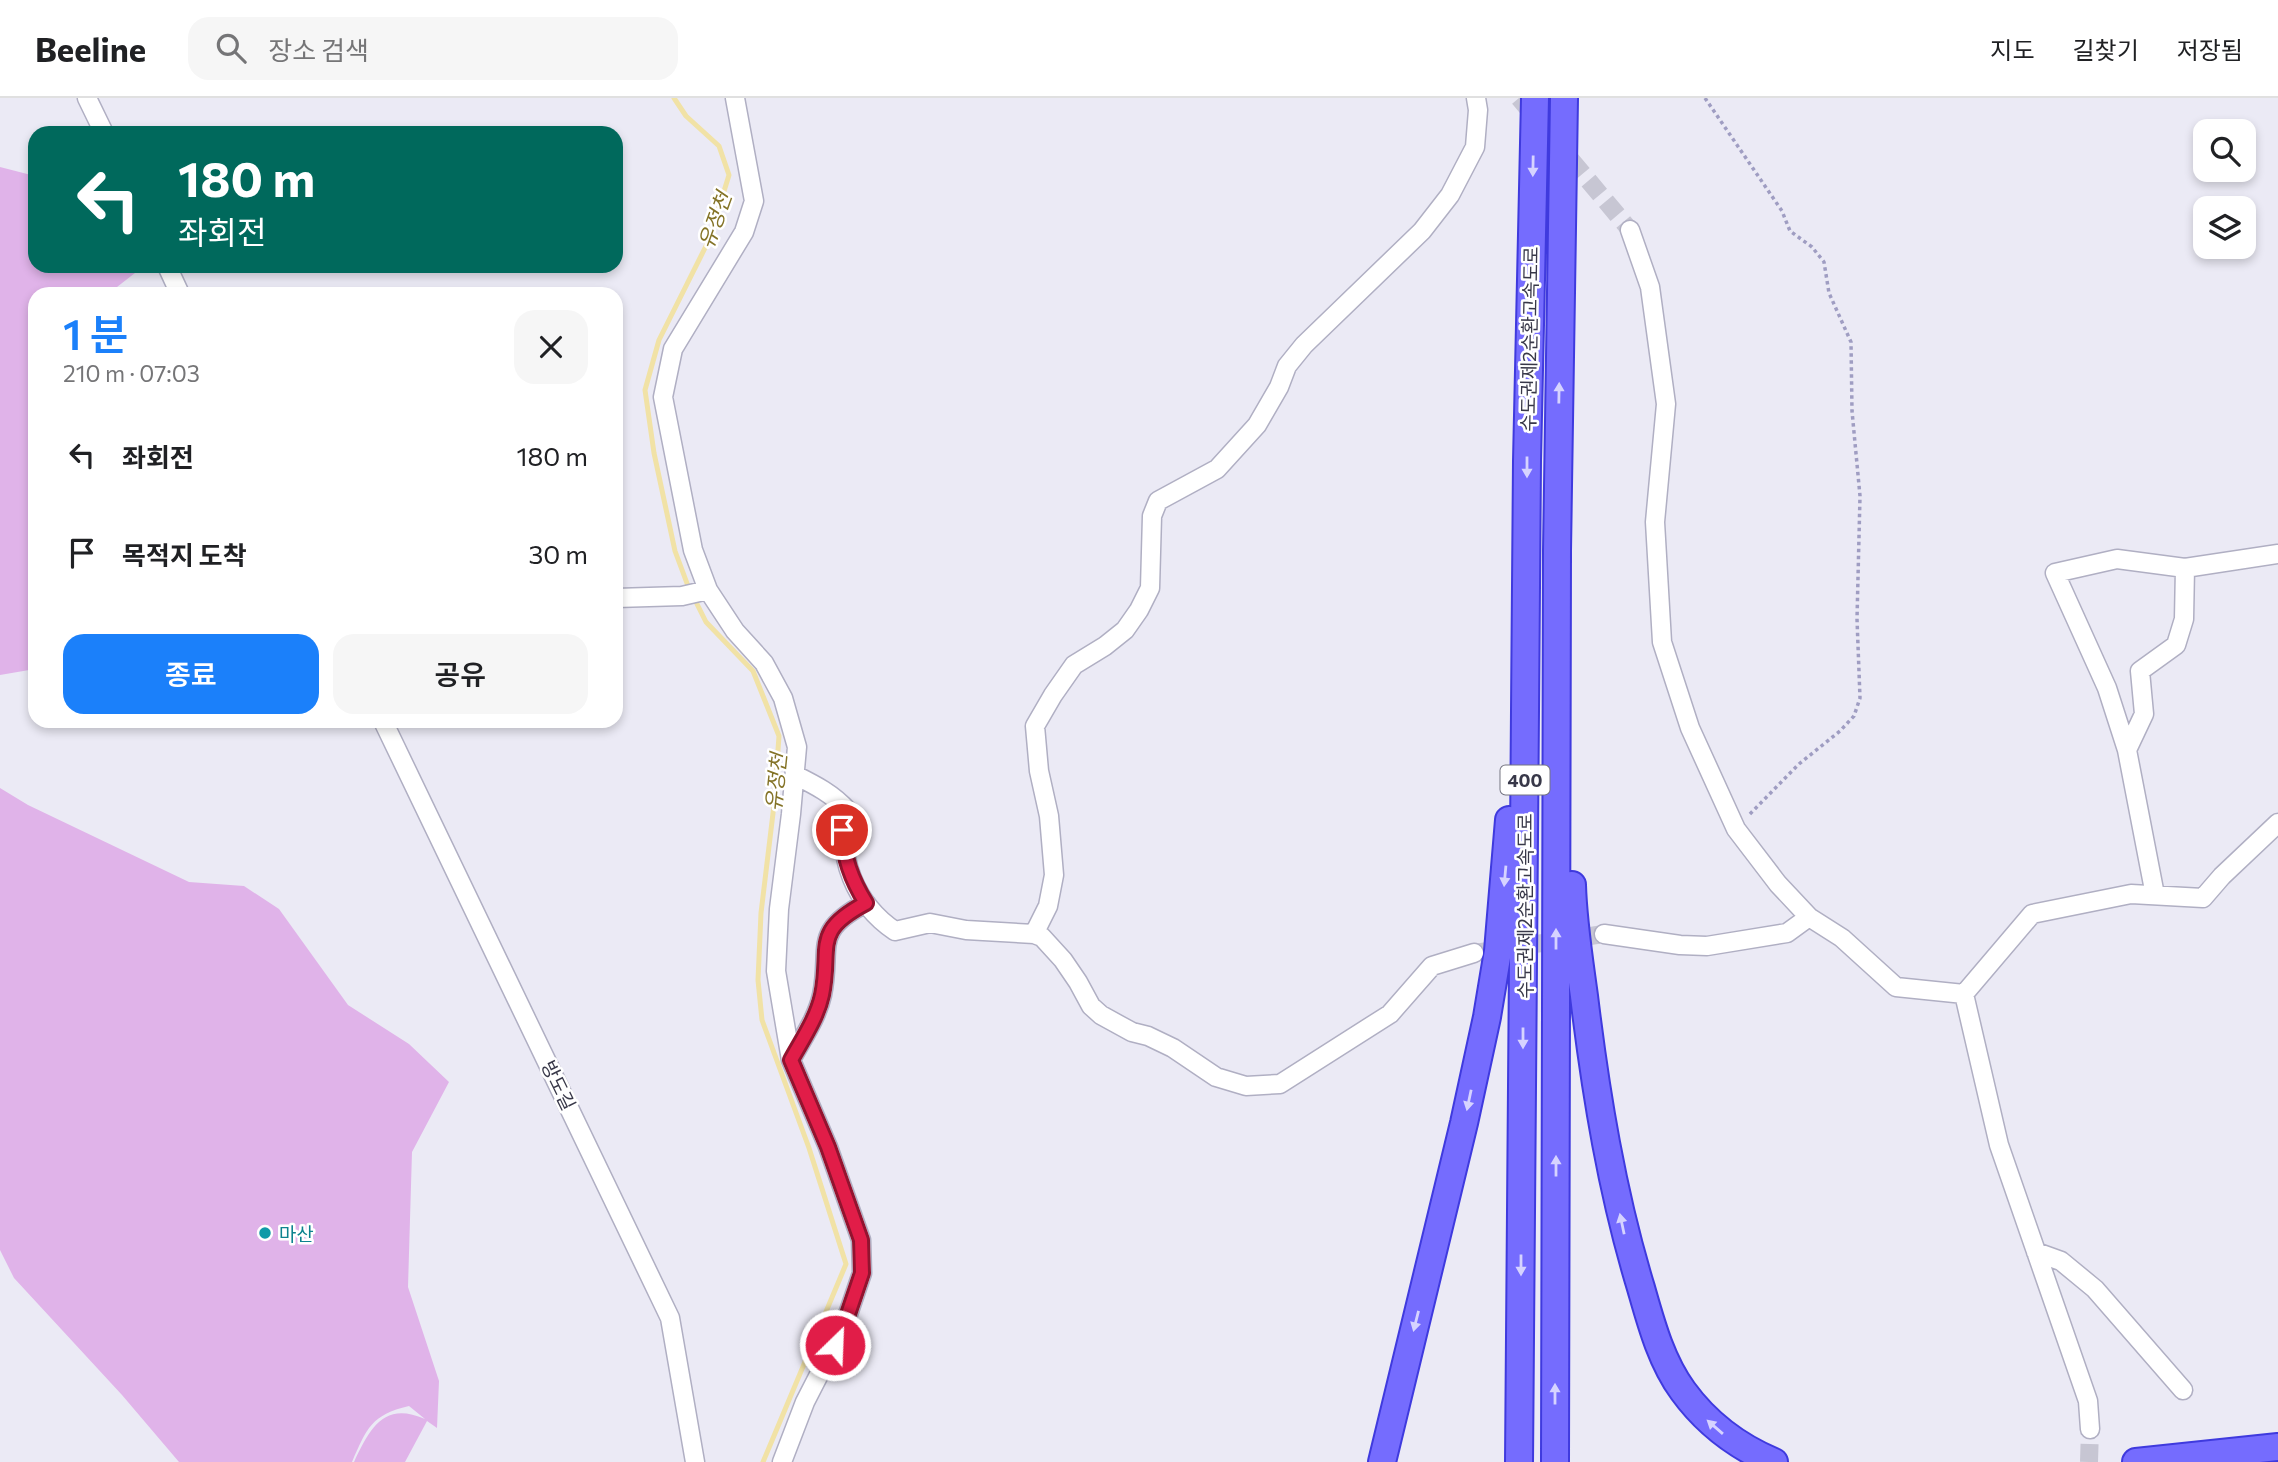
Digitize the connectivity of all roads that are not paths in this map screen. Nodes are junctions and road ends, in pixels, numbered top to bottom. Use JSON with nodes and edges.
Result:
{"nodes":[{"id":1,"x":88,"y":98,"type":"edge"},
{"id":2,"x":735,"y":98,"type":"edge"},
{"id":3,"x":1476,"y":98,"type":"edge"},
{"id":4,"x":1535,"y":98,"type":"edge"},
{"id":5,"x":1564,"y":98,"type":"edge"},
{"id":6,"x":101,"y":126,"type":"edge"},
{"id":7,"x":1630,"y":230,"type":"tunnel mouth"},
{"id":8,"x":1557,"y":551,"type":"junction"},
{"id":9,"x":2278,"y":554,"type":"edge"},
{"id":10,"x":1527,"y":563,"type":"junction"},
{"id":11,"x":2185,"y":568,"type":"junction"},
{"id":12,"x":708,"y":590,"type":"junction"},
{"id":13,"x":623,"y":598,"type":"edge"},
{"id":14,"x":386,"y":728,"type":"edge"},
{"id":15,"x":2127,"y":750,"type":"junction"},
{"id":16,"x":795,"y":775,"type":"junction"},
{"id":17,"x":2278,"y":823,"type":"edge"},
{"id":18,"x":2155,"y":895,"type":"junction"},
{"id":19,"x":866,"y":903,"type":"junction"},
{"id":20,"x":1809,"y":917,"type":"junction"},
{"id":21,"x":1034,"y":934,"type":"junction"},
{"id":22,"x":1604,"y":934,"type":"tunnel mouth"},
{"id":23,"x":1474,"y":953,"type":"tunnel mouth"},
{"id":24,"x":1964,"y":995,"type":"junction"},
{"id":25,"x":791,"y":1060,"type":"junction"},
{"id":26,"x":2036,"y":1251,"type":"junction"},
{"id":27,"x":2183,"y":1390,"type":"dead end"},
{"id":28,"x":2090,"y":1429,"type":"tunnel mouth"},
{"id":29,"x":2278,"y":1447,"type":"edge"},
{"id":30,"x":695,"y":1462,"type":"edge"},
{"id":31,"x":782,"y":1462,"type":"edge"},
{"id":32,"x":1382,"y":1462,"type":"edge"},
{"id":33,"x":1519,"y":1462,"type":"edge"},
{"id":34,"x":1555,"y":1462,"type":"edge"},
{"id":35,"x":1773,"y":1462,"type":"edge"},
{"id":36,"x":2136,"y":1462,"type":"edge"}],
"edges":[{"from":1,"to":6,"type":"street"},
{"from":2,"to":12,"type":"street"},
{"from":3,"to":21,"type":"street"},
{"from":4,"to":10,"type":"highway","name":"수도권제2순환고속도로","number":"400","one_way":true},
{"from":8,"to":5,"type":"highway","name":"수도권제2순환고속도로","number":"400","one_way":true},
{"from":7,"to":20,"type":"street"},
{"from":34,"to":8,"type":"highway","name":"수도권제2순환고속도로","number":"400","one_way":true},
{"from":35,"to":8,"type":"highway","one_way":true},
{"from":9,"to":11,"type":"street"},
{"from":10,"to":32,"type":"highway","one_way":true},
{"from":10,"to":33,"type":"highway","name":"수도권제2순환고속도로","number":"400","one_way":true},
{"from":11,"to":15,"type":"street"},
{"from":11,"to":15,"type":"street"},
{"from":12,"to":13,"type":"street"},
{"from":12,"to":16,"type":"street"},
{"from":14,"to":30,"type":"street","name":"방도길"},
{"from":15,"to":18,"type":"street"},
{"from":16,"to":19,"type":"street"},
{"from":16,"to":25,"type":"street"},
{"from":17,"to":18,"type":"street"},
{"from":18,"to":24,"type":"street"},
{"from":19,"to":21,"type":"street"},
{"from":19,"to":25,"type":"street"},
{"from":20,"to":22,"type":"street"},
{"from":20,"to":24,"type":"street"},
{"from":21,"to":23,"type":"street"},
{"from":24,"to":26,"type":"street"},
{"from":25,"to":31,"type":"street"},
{"from":26,"to":27,"type":"street"},
{"from":26,"to":28,"type":"street"},
{"from":29,"to":36,"type":"highway"}]}
